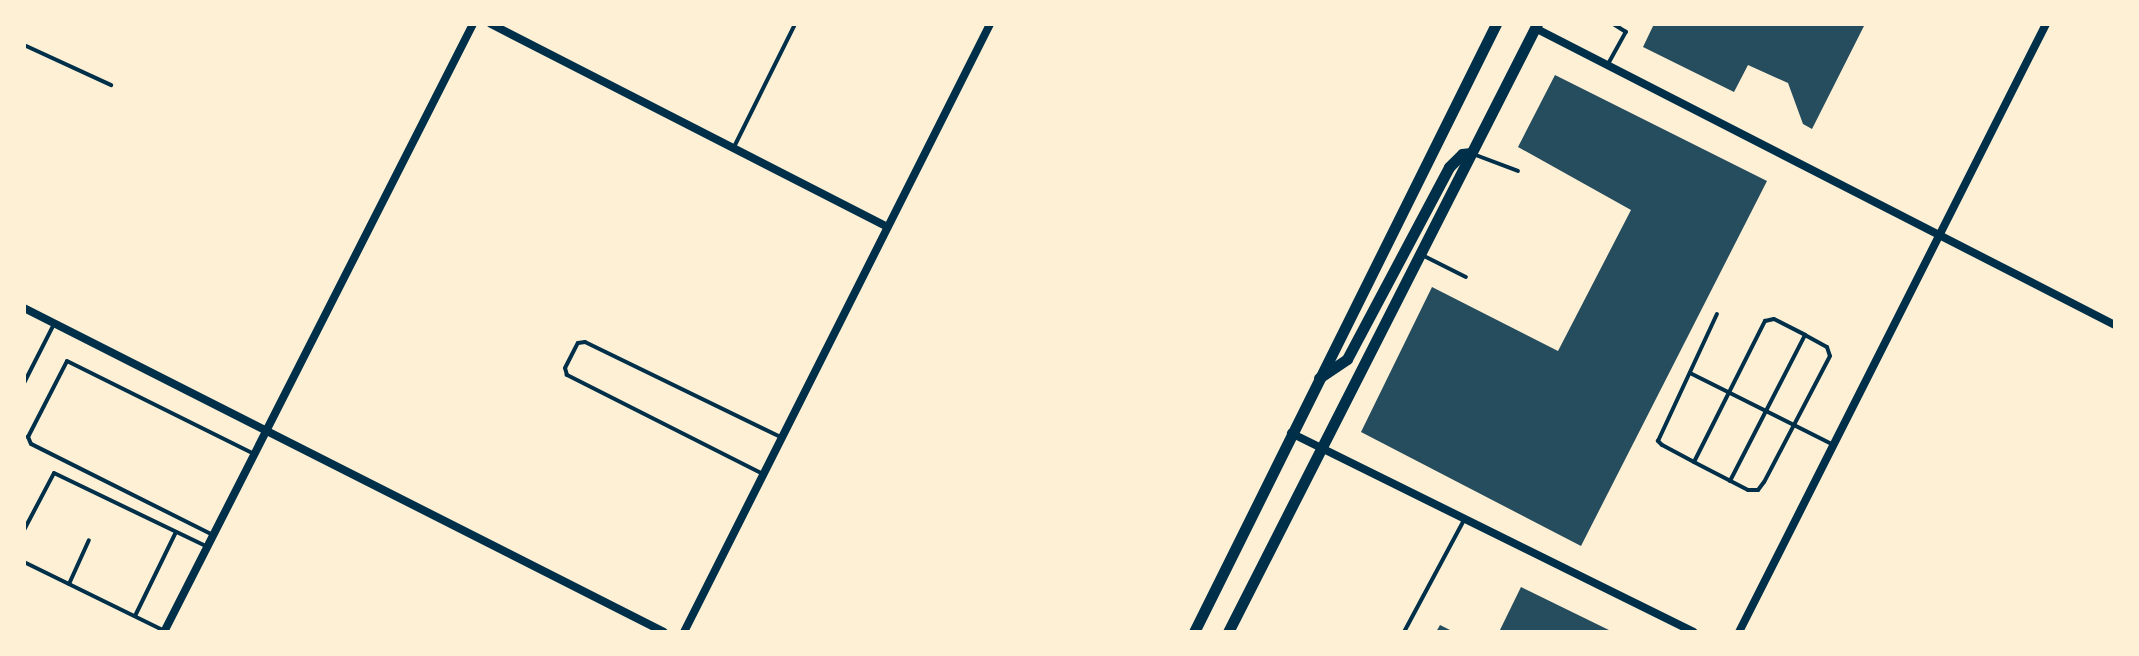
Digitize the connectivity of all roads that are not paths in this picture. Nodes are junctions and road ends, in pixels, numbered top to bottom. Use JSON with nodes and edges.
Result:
{"nodes":[{"id":1,"x":473,"y":24,"type":"edge"},
{"id":2,"x":491,"y":24,"type":"edge"},
{"id":3,"x":795,"y":24,"type":"edge"},
{"id":4,"x":990,"y":24,"type":"edge"},
{"id":5,"x":1496,"y":24,"type":"edge"},
{"id":6,"x":1613,"y":24,"type":"edge"},
{"id":7,"x":2046,"y":24,"type":"edge"},
{"id":8,"x":1536,"y":26,"type":"edge"},
{"id":9,"x":24,"y":45,"type":"edge"},
{"id":10,"x":1607,"y":66,"type":"junction"},
{"id":11,"x":111,"y":85,"type":"dead end"},
{"id":12,"x":733,"y":149,"type":"junction"},
{"id":13,"x":1471,"y":153,"type":"junction"},
{"id":14,"x":1518,"y":171,"type":"dead end"},
{"id":15,"x":887,"y":227,"type":"junction"},
{"id":16,"x":1938,"y":237,"type":"junction"},
{"id":17,"x":1419,"y":253,"type":"junction"},
{"id":18,"x":1466,"y":277,"type":"dead end"},
{"id":19,"x":24,"y":308,"type":"edge"},
{"id":20,"x":1717,"y":314,"type":"dead end"},
{"id":21,"x":54,"y":323,"type":"junction"},
{"id":22,"x":2115,"y":325,"type":"edge"},
{"id":23,"x":1805,"y":335,"type":"junction"},
{"id":24,"x":1690,"y":373,"type":"junction"},
{"id":25,"x":1318,"y":379,"type":"junction"},
{"id":26,"x":24,"y":383,"type":"edge"},
{"id":27,"x":1729,"y":393,"type":"junction"},
{"id":28,"x":1766,"y":411,"type":"junction"},
{"id":29,"x":1795,"y":426,"type":"junction"},
{"id":30,"x":266,"y":430,"type":"junction"},
{"id":31,"x":1291,"y":433,"type":"junction"},
{"id":32,"x":782,"y":438,"type":"junction"},
{"id":33,"x":1834,"y":445,"type":"junction"},
{"id":34,"x":1322,"y":447,"type":"junction"},
{"id":35,"x":254,"y":454,"type":"junction"},
{"id":36,"x":1694,"y":462,"type":"junction"},
{"id":37,"x":763,"y":474,"type":"junction"},
{"id":38,"x":1730,"y":481,"type":"junction"},
{"id":39,"x":1466,"y":517,"type":"junction"},
{"id":40,"x":24,"y":530,"type":"edge"},
{"id":41,"x":176,"y":532,"type":"junction"},
{"id":42,"x":213,"y":535,"type":"junction"},
{"id":43,"x":89,"y":540,"type":"dead end"},
{"id":44,"x":207,"y":547,"type":"junction"},
{"id":45,"x":24,"y":562,"type":"edge"},
{"id":46,"x":69,"y":584,"type":"junction"},
{"id":47,"x":135,"y":616,"type":"junction"},
{"id":48,"x":165,"y":632,"type":"edge"},
{"id":49,"x":664,"y":632,"type":"edge"},
{"id":50,"x":684,"y":632,"type":"edge"},
{"id":51,"x":1194,"y":632,"type":"edge"},
{"id":52,"x":1228,"y":632,"type":"edge"},
{"id":53,"x":1404,"y":632,"type":"edge"},
{"id":54,"x":1693,"y":632,"type":"edge"},
{"id":55,"x":1739,"y":632,"type":"edge"}],
"edges":[{"from":1,"to":30,"type":"street"},
{"from":2,"to":12,"type":"street"},
{"from":3,"to":12,"type":"lane"},
{"from":4,"to":15,"type":"street"},
{"from":5,"to":25,"type":"main road"},
{"from":6,"to":10,"type":"lane"},
{"from":7,"to":16,"type":"street"},
{"from":8,"to":10,"type":"street"},
{"from":8,"to":13,"type":"main road"},
{"from":9,"to":11,"type":"lane"},
{"from":10,"to":16,"type":"street"},
{"from":12,"to":15,"type":"street"},
{"from":13,"to":14,"type":"lane"},
{"from":13,"to":17,"type":"main road"},
{"from":13,"to":25,"type":"main road"},
{"from":15,"to":32,"type":"street"},
{"from":16,"to":22,"type":"street"},
{"from":16,"to":33,"type":"street"},
{"from":17,"to":18,"type":"lane"},
{"from":17,"to":34,"type":"main road"},
{"from":19,"to":21,"type":"street"},
{"from":20,"to":24,"type":"lane"},
{"from":21,"to":26,"type":"lane"},
{"from":21,"to":30,"type":"street"},
{"from":23,"to":27,"type":"lane"},
{"from":23,"to":28,"type":"lane"},
{"from":23,"to":29,"type":"lane"},
{"from":24,"to":27,"type":"lane"},
{"from":24,"to":36,"type":"lane"},
{"from":25,"to":31,"type":"main road"},
{"from":27,"to":28,"type":"lane"},
{"from":27,"to":36,"type":"lane"},
{"from":28,"to":29,"type":"lane"},
{"from":28,"to":38,"type":"lane"},
{"from":29,"to":33,"type":"lane"},
{"from":29,"to":38,"type":"lane"},
{"from":30,"to":35,"type":"street"},
{"from":30,"to":49,"type":"street"},
{"from":31,"to":34,"type":"street"},
{"from":31,"to":51,"type":"main road"},
{"from":32,"to":37,"type":"street"},
{"from":32,"to":37,"type":"lane"},
{"from":33,"to":55,"type":"street"},
{"from":34,"to":39,"type":"street"},
{"from":34,"to":52,"type":"main road"},
{"from":35,"to":42,"type":"street"},
{"from":35,"to":42,"type":"lane"},
{"from":36,"to":38,"type":"lane"},
{"from":37,"to":50,"type":"street"},
{"from":39,"to":53,"type":"lane"},
{"from":39,"to":54,"type":"street"},
{"from":40,"to":41,"type":"lane"},
{"from":41,"to":44,"type":"lane"},
{"from":41,"to":47,"type":"lane"},
{"from":42,"to":44,"type":"street"},
{"from":43,"to":46,"type":"lane"},
{"from":44,"to":48,"type":"street"},
{"from":45,"to":46,"type":"lane"},
{"from":46,"to":47,"type":"lane"},
{"from":47,"to":48,"type":"lane"}]}
